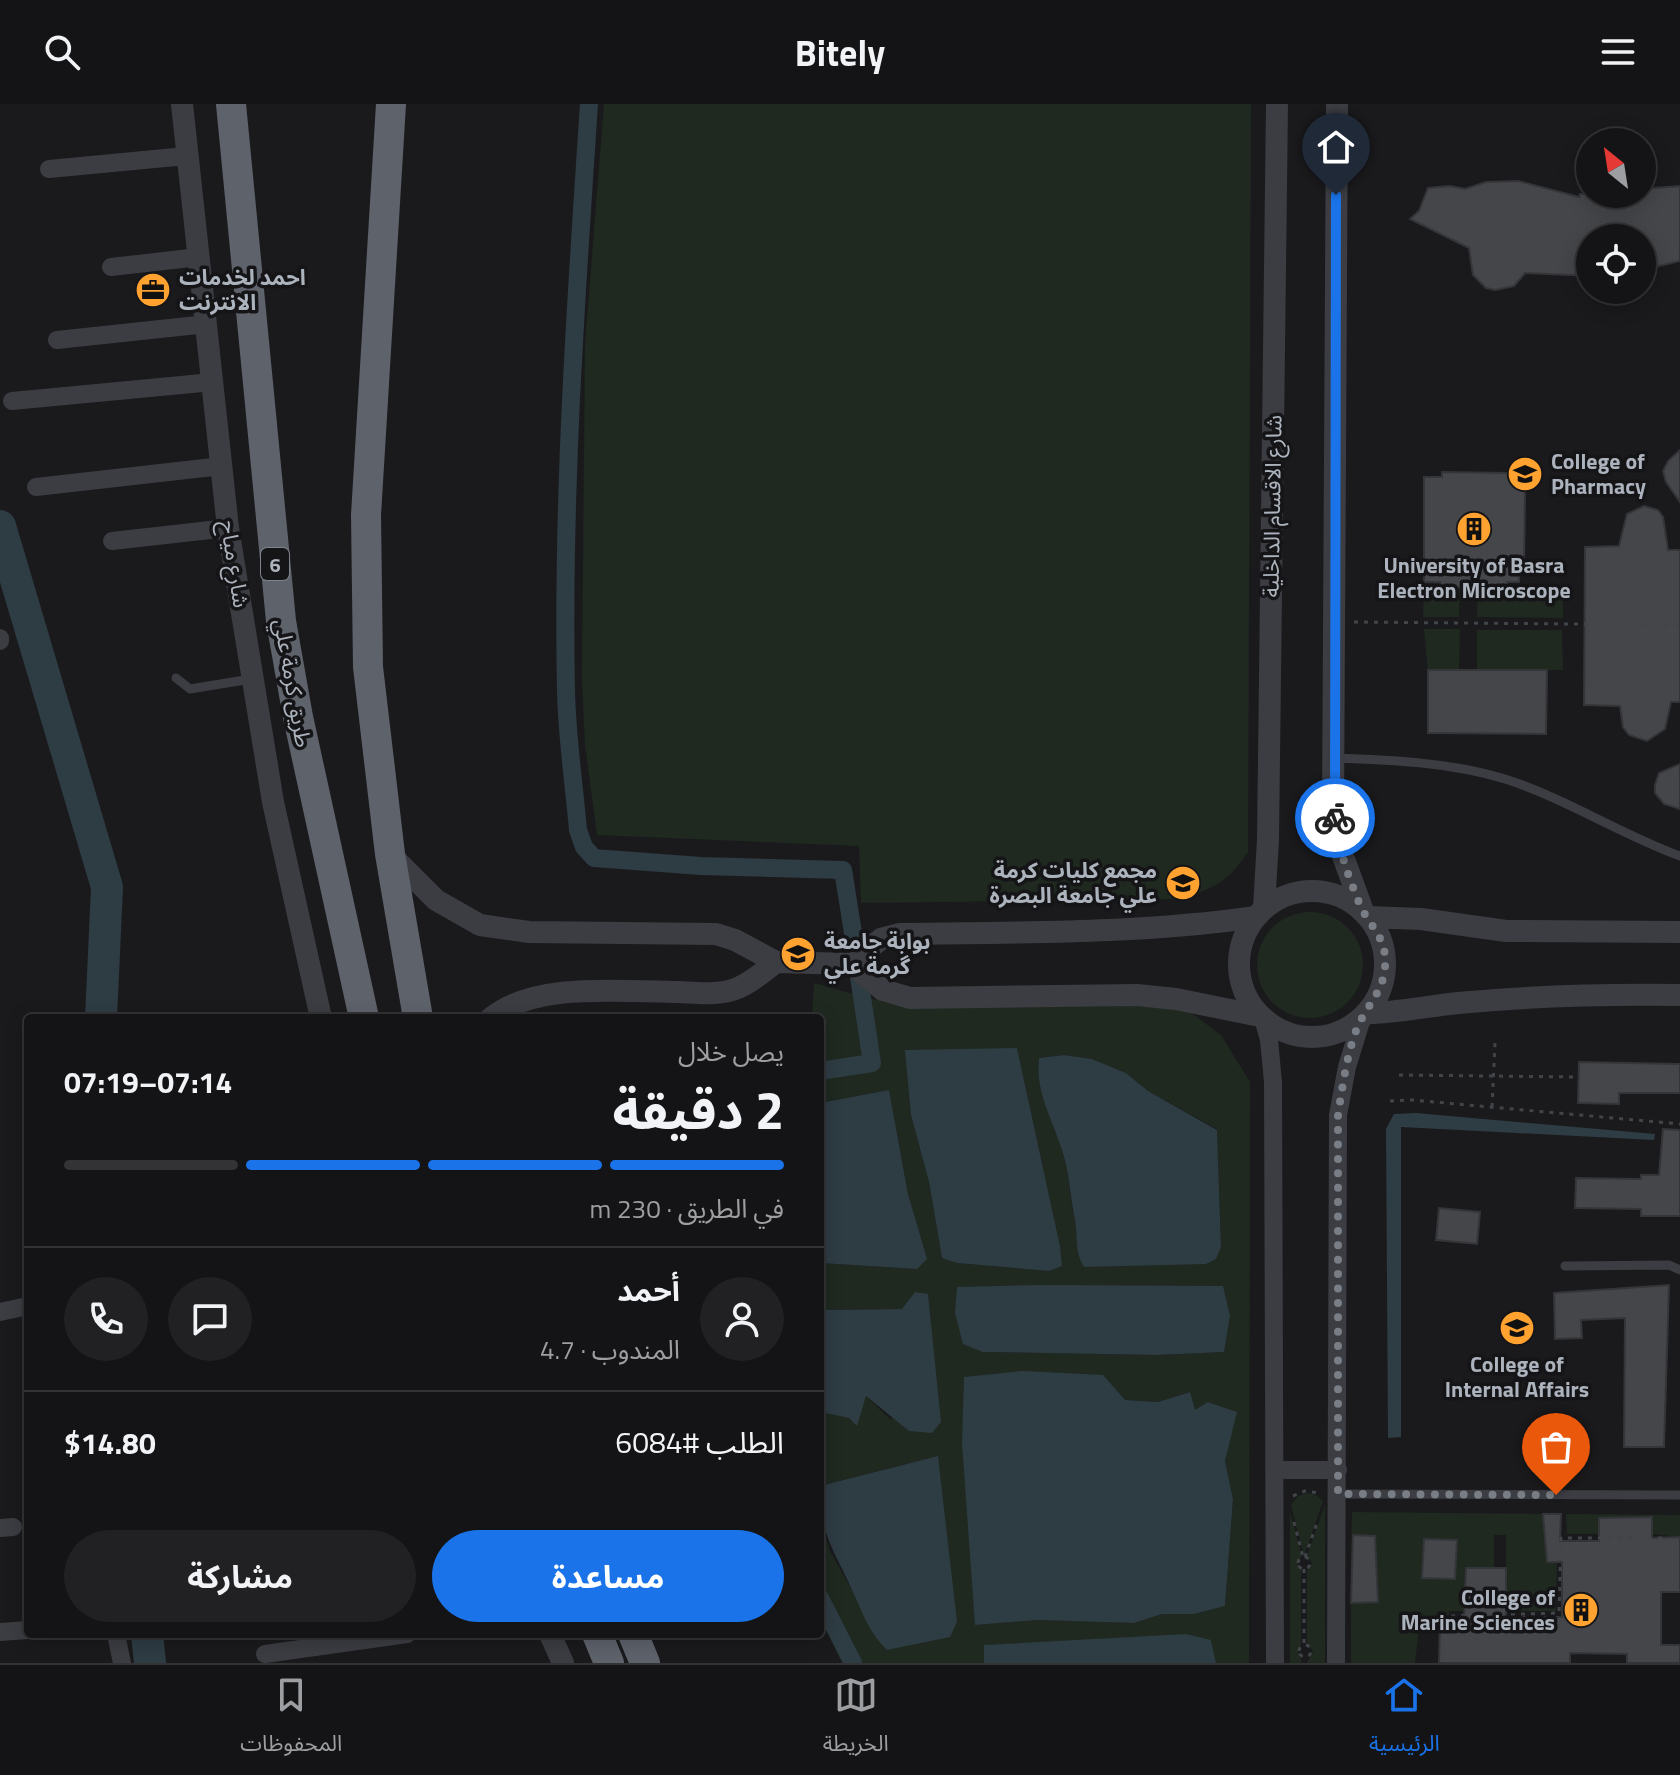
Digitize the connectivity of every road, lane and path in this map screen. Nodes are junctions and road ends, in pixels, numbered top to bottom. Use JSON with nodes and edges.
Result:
{"nodes":[{"id":1,"x":182,"y":104,"type":"edge"},
{"id":2,"x":231,"y":104,"type":"edge"},
{"id":3,"x":391,"y":104,"type":"edge"},
{"id":4,"x":1277,"y":104,"type":"edge"},
{"id":5,"x":1337,"y":104,"type":"edge"},
{"id":6,"x":186,"y":156,"type":"junction"},
{"id":7,"x":49,"y":169,"type":"dead end"},
{"id":8,"x":199,"y":257,"type":"junction"},
{"id":9,"x":111,"y":267,"type":"dead end"},
{"id":10,"x":207,"y":324,"type":"junction"},
{"id":11,"x":57,"y":340,"type":"dead end"},
{"id":12,"x":213,"y":382,"type":"junction"},
{"id":13,"x":12,"y":401,"type":"dead end"},
{"id":14,"x":222,"y":466,"type":"junction"},
{"id":15,"x":36,"y":487,"type":"dead end"},
{"id":16,"x":228,"y":528,"type":"junction"},
{"id":17,"x":112,"y":541,"type":"dead end"},
{"id":18,"x":1334,"y":622,"type":"junction"},
{"id":19,"x":1680,"y":625,"type":"edge"},
{"id":20,"x":176,"y":678,"type":"dead end"},
{"id":21,"x":253,"y":678,"type":"junction"},
{"id":22,"x":1333,"y":758,"type":"junction"},
{"id":23,"x":390,"y":854,"type":"junction"},
{"id":24,"x":1680,"y":856,"type":"edge"},
{"id":25,"x":1260,"y":912,"type":"junction"},
{"id":26,"x":1366,"y":914,"type":"junction"},
{"id":27,"x":1680,"y":932,"type":"edge"},
{"id":28,"x":776,"y":962,"type":"junction"},
{"id":29,"x":850,"y":964,"type":"junction"},
{"id":30,"x":1680,"y":995,"type":"edge"},
{"id":31,"x":320,"y":1014,"type":"edge"},
{"id":32,"x":363,"y":1014,"type":"edge"},
{"id":33,"x":417,"y":1014,"type":"edge"},
{"id":34,"x":498,"y":1014,"type":"edge"},
{"id":35,"x":1364,"y":1016,"type":"junction"},
{"id":36,"x":1262,"y":1017,"type":"junction"},
{"id":37,"x":1495,"y":1043,"type":"dead end"},
{"id":38,"x":1399,"y":1075,"type":"dead end"},
{"id":39,"x":1493,"y":1076,"type":"junction"},
{"id":40,"x":1579,"y":1077,"type":"dead end"},
{"id":41,"x":1390,"y":1101,"type":"dead end"},
{"id":42,"x":1492,"y":1107,"type":"junction"},
{"id":43,"x":1680,"y":1124,"type":"edge"},
{"id":44,"x":1565,"y":1266,"type":"dead end"},
{"id":45,"x":1680,"y":1270,"type":"edge"},
{"id":46,"x":24,"y":1307,"type":"edge"},
{"id":47,"x":0,"y":1312,"type":"edge"},
{"id":48,"x":1274,"y":1470,"type":"junction"},
{"id":49,"x":1338,"y":1470,"type":"junction"},
{"id":50,"x":1338,"y":1494,"type":"junction"},
{"id":51,"x":1680,"y":1495,"type":"edge"},
{"id":52,"x":1320,"y":1514,"type":"dead end"},
{"id":53,"x":1293,"y":1516,"type":"dead end"},
{"id":54,"x":1304,"y":1557,"type":"junction"},
{"id":55,"x":1667,"y":1563,"type":"dead end"},
{"id":56,"x":1304,"y":1569,"type":"junction"},
{"id":57,"x":1451,"y":1616,"type":"dead end"},
{"id":58,"x":24,"y":1630,"type":"edge"},
{"id":59,"x":0,"y":1632,"type":"edge"},
{"id":60,"x":117,"y":1638,"type":"edge"},
{"id":61,"x":379,"y":1638,"type":"edge"},
{"id":62,"x":552,"y":1638,"type":"edge"},
{"id":63,"x":599,"y":1638,"type":"edge"},
{"id":64,"x":635,"y":1638,"type":"edge"},
{"id":65,"x":1304,"y":1645,"type":"junction"},
{"id":66,"x":265,"y":1654,"type":"dead end"},
{"id":67,"x":1304,"y":1660,"type":"edge"},
{"id":68,"x":122,"y":1663,"type":"edge"},
{"id":69,"x":563,"y":1663,"type":"edge"},
{"id":70,"x":609,"y":1663,"type":"edge"},
{"id":71,"x":645,"y":1663,"type":"edge"},
{"id":72,"x":1275,"y":1663,"type":"edge"},
{"id":73,"x":1336,"y":1663,"type":"edge"}],
"edges":[{"from":1,"to":6,"type":"street","name":"شارع مياح"},
{"from":2,"to":32,"type":"highway","name":"طريق كرمة علي","number":"6"},
{"from":3,"to":23,"type":"highway"},
{"from":4,"to":25,"type":"street","name":"شارع الاقسام الداخلية"},
{"from":5,"to":18,"type":"street"},
{"from":6,"to":7,"type":"street"},
{"from":6,"to":8,"type":"street","name":"شارع مياح"},
{"from":8,"to":9,"type":"street"},
{"from":8,"to":10,"type":"street","name":"شارع مياح"},
{"from":10,"to":11,"type":"street"},
{"from":10,"to":12,"type":"street","name":"شارع مياح"},
{"from":12,"to":13,"type":"street"},
{"from":12,"to":14,"type":"street","name":"شارع مياح"},
{"from":14,"to":15,"type":"street"},
{"from":14,"to":16,"type":"street","name":"شارع مياح"},
{"from":16,"to":17,"type":"street"},
{"from":16,"to":21,"type":"street","name":"شارع مياح"},
{"from":18,"to":19,"type":"path"},
{"from":18,"to":22,"type":"street"},
{"from":20,"to":21,"type":"lane"},
{"from":21,"to":31,"type":"street","name":"شارع مياح"},
{"from":22,"to":24,"type":"lane"},
{"from":22,"to":26,"type":"street"},
{"from":23,"to":28,"type":"street"},
{"from":23,"to":33,"type":"highway"},
{"from":25,"to":26,"type":"street"},
{"from":25,"to":29,"type":"street"},
{"from":25,"to":36,"type":"street"},
{"from":26,"to":27,"type":"street"},
{"from":26,"to":35,"type":"street"},
{"from":28,"to":29,"type":"street"},
{"from":28,"to":34,"type":"street"},
{"from":29,"to":36,"type":"street"},
{"from":30,"to":35,"type":"street"},
{"from":35,"to":36,"type":"street"},
{"from":35,"to":49,"type":"street"},
{"from":36,"to":48,"type":"street"},
{"from":37,"to":39,"type":"path"},
{"from":38,"to":39,"type":"path"},
{"from":39,"to":40,"type":"path"},
{"from":39,"to":42,"type":"path"},
{"from":41,"to":42,"type":"path"},
{"from":42,"to":43,"type":"path"},
{"from":44,"to":45,"type":"lane"},
{"from":46,"to":47,"type":"street"},
{"from":48,"to":49,"type":"street"},
{"from":48,"to":72,"type":"street"},
{"from":49,"to":50,"type":"street"},
{"from":50,"to":51,"type":"lane"},
{"from":50,"to":73,"type":"street"},
{"from":52,"to":54,"type":"path"},
{"from":53,"to":54,"type":"path"},
{"from":54,"to":56,"type":"path"},
{"from":54,"to":56,"type":"path"},
{"from":55,"to":57,"type":"path"},
{"from":56,"to":65,"type":"path"},
{"from":58,"to":59,"type":"street"},
{"from":60,"to":68,"type":"street"},
{"from":61,"to":66,"type":"street"},
{"from":62,"to":69,"type":"street"},
{"from":63,"to":70,"type":"highway"},
{"from":64,"to":71,"type":"highway"},
{"from":65,"to":67,"type":"path"},
{"from":65,"to":67,"type":"path"}]}
